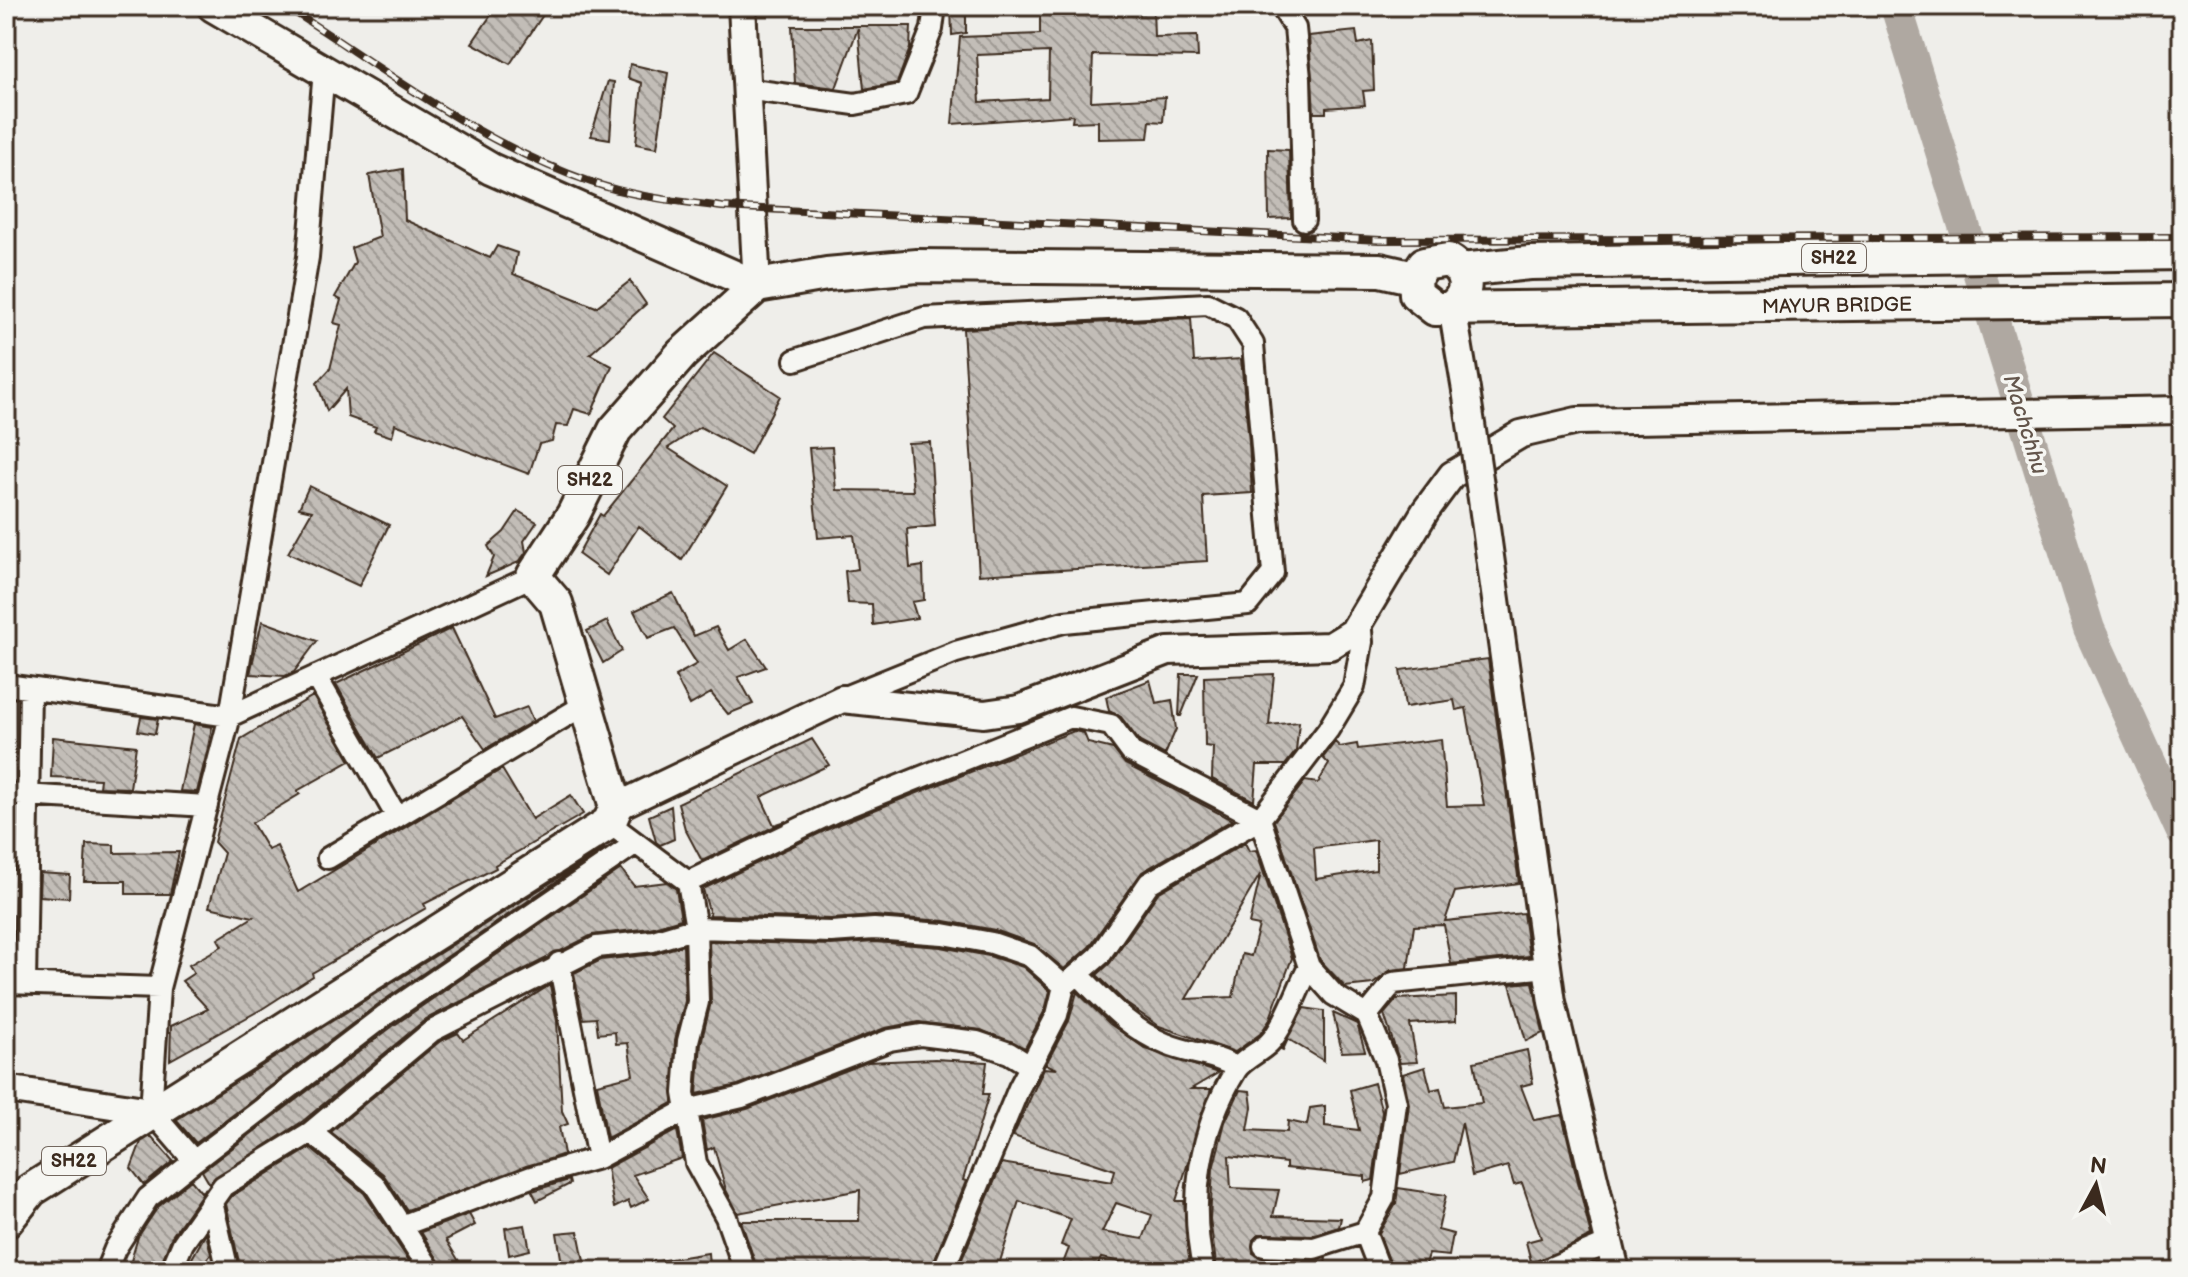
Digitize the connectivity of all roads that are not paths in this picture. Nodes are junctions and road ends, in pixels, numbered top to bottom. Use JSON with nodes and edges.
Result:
{"nodes":[{"id":1,"x":213,"y":6,"type":"edge"},
{"id":2,"x":742,"y":6,"type":"edge"},
{"id":3,"x":935,"y":6,"type":"edge"},
{"id":4,"x":1281,"y":6,"type":"edge"},
{"id":5,"x":324,"y":70,"type":"junction"},
{"id":6,"x":745,"y":89,"type":"junction"},
{"id":7,"x":1304,"y":220,"type":"dead end"},
{"id":8,"x":2182,"y":253,"type":"edge"},
{"id":9,"x":1473,"y":267,"type":"junction"},
{"id":10,"x":1415,"y":278,"type":"junction"},
{"id":11,"x":757,"y":286,"type":"junction"},
{"id":12,"x":2182,"y":300,"type":"edge"},
{"id":13,"x":1452,"y":307,"type":"junction"},
{"id":14,"x":795,"y":360,"type":"dead end"},
{"id":15,"x":2182,"y":410,"type":"edge"},
{"id":16,"x":533,"y":576,"type":"junction"},
{"id":17,"x":1360,"y":620,"type":"junction"},
{"id":18,"x":316,"y":676,"type":"junction"},
{"id":19,"x":6,"y":685,"type":"edge"},
{"id":20,"x":30,"y":689,"type":"junction"},
{"id":21,"x":842,"y":699,"type":"junction"},
{"id":22,"x":586,"y":704,"type":"junction"},
{"id":23,"x":230,"y":716,"type":"junction"},
{"id":24,"x":16,"y":795,"type":"edge"},
{"id":25,"x":207,"y":806,"type":"junction"},
{"id":26,"x":613,"y":815,"type":"junction"},
{"id":27,"x":397,"y":817,"type":"junction"},
{"id":28,"x":1260,"y":819,"type":"junction"},
{"id":29,"x":636,"y":843,"type":"junction"},
{"id":30,"x":328,"y":858,"type":"dead end"},
{"id":31,"x":16,"y":878,"type":"edge"},
{"id":32,"x":688,"y":882,"type":"junction"},
{"id":33,"x":696,"y":928,"type":"junction"},
{"id":34,"x":559,"y":963,"type":"junction"},
{"id":35,"x":1309,"y":967,"type":"junction"},
{"id":36,"x":1547,"y":967,"type":"junction"},
{"id":37,"x":1071,"y":980,"type":"junction"},
{"id":38,"x":16,"y":983,"type":"edge"},
{"id":39,"x":159,"y":988,"type":"junction"},
{"id":40,"x":1367,"y":1015,"type":"junction"},
{"id":41,"x":1030,"y":1066,"type":"junction"},
{"id":42,"x":1237,"y":1068,"type":"junction"},
{"id":43,"x":6,"y":1089,"type":"edge"},
{"id":44,"x":687,"y":1110,"type":"junction"},
{"id":45,"x":151,"y":1111,"type":"junction"},
{"id":46,"x":311,"y":1132,"type":"junction"},
{"id":47,"x":598,"y":1158,"type":"junction"},
{"id":48,"x":194,"y":1161,"type":"junction"},
{"id":49,"x":212,"y":1202,"type":"junction"},
{"id":50,"x":6,"y":1221,"type":"edge"},
{"id":51,"x":401,"y":1226,"type":"junction"},
{"id":52,"x":1365,"y":1232,"type":"junction"},
{"id":53,"x":1609,"y":1243,"type":"junction"},
{"id":54,"x":1264,"y":1246,"type":"dead end"},
{"id":55,"x":106,"y":1271,"type":"edge"},
{"id":56,"x":171,"y":1271,"type":"edge"},
{"id":57,"x":228,"y":1271,"type":"edge"},
{"id":58,"x":431,"y":1271,"type":"edge"},
{"id":59,"x":745,"y":1271,"type":"edge"},
{"id":60,"x":943,"y":1271,"type":"edge"},
{"id":61,"x":1204,"y":1271,"type":"edge"},
{"id":62,"x":1380,"y":1271,"type":"edge"},
{"id":63,"x":1543,"y":1271,"type":"edge"},
{"id":64,"x":1616,"y":1271,"type":"edge"}],
"edges":[{"from":1,"to":5,"type":"main road"},
{"from":2,"to":6,"type":"street"},
{"from":3,"to":6,"type":"street"},
{"from":4,"to":7,"type":"street"},
{"from":5,"to":11,"type":"main road"},
{"from":5,"to":23,"type":"street"},
{"from":6,"to":11,"type":"street"},
{"from":8,"to":9,"type":"main road","number":"SH22"},
{"from":9,"to":10,"type":"main road","number":"SH22"},
{"from":9,"to":13,"type":"main road"},
{"from":10,"to":11,"type":"main road"},
{"from":10,"to":13,"type":"main road"},
{"from":11,"to":16,"type":"main road","number":"SH22"},
{"from":12,"to":13,"type":"main road","name":"MAYUR BRIDGE"},
{"from":13,"to":36,"type":"street","bridge":true},
{"from":14,"to":21,"type":"street"},
{"from":15,"to":17,"type":"street"},
{"from":16,"to":18,"type":"street"},
{"from":16,"to":22,"type":"main road"},
{"from":17,"to":21,"type":"street"},
{"from":17,"to":28,"type":"street"},
{"from":18,"to":23,"type":"street"},
{"from":18,"to":27,"type":"street"},
{"from":19,"to":20,"type":"street"},
{"from":20,"to":23,"type":"street"},
{"from":20,"to":24,"type":"street"},
{"from":21,"to":26,"type":"street"},
{"from":22,"to":26,"type":"main road"},
{"from":22,"to":27,"type":"street"},
{"from":23,"to":25,"type":"street"},
{"from":24,"to":25,"type":"street"},
{"from":24,"to":31,"type":"street"},
{"from":25,"to":39,"type":"street"},
{"from":26,"to":29,"type":"street"},
{"from":26,"to":45,"type":"main road","number":"SH22"},
{"from":27,"to":30,"type":"street"},
{"from":28,"to":32,"type":"street"},
{"from":28,"to":35,"type":"street"},
{"from":28,"to":37,"type":"street"},
{"from":29,"to":32,"type":"street"},
{"from":29,"to":48,"type":"street"},
{"from":31,"to":38,"type":"street"},
{"from":32,"to":33,"type":"street"},
{"from":33,"to":34,"type":"street"},
{"from":33,"to":37,"type":"street"},
{"from":33,"to":44,"type":"street"},
{"from":34,"to":46,"type":"street"},
{"from":34,"to":47,"type":"street"},
{"from":35,"to":40,"type":"street"},
{"from":35,"to":42,"type":"street"},
{"from":36,"to":40,"type":"street"},
{"from":36,"to":53,"type":"street"},
{"from":37,"to":41,"type":"street"},
{"from":37,"to":42,"type":"street"},
{"from":38,"to":39,"type":"street"},
{"from":39,"to":45,"type":"street"},
{"from":40,"to":52,"type":"street"},
{"from":41,"to":44,"type":"street"},
{"from":41,"to":60,"type":"street"},
{"from":42,"to":61,"type":"street"},
{"from":43,"to":45,"type":"street"},
{"from":44,"to":47,"type":"street"},
{"from":44,"to":59,"type":"street"},
{"from":45,"to":48,"type":"street"},
{"from":45,"to":50,"type":"main road","number":"SH22"},
{"from":46,"to":49,"type":"street"},
{"from":46,"to":51,"type":"street"},
{"from":47,"to":51,"type":"street"},
{"from":48,"to":55,"type":"street"},
{"from":49,"to":56,"type":"street"},
{"from":49,"to":57,"type":"street"},
{"from":51,"to":58,"type":"street"},
{"from":52,"to":54,"type":"street"},
{"from":52,"to":62,"type":"street"},
{"from":53,"to":63,"type":"street"},
{"from":53,"to":64,"type":"street"}]}
